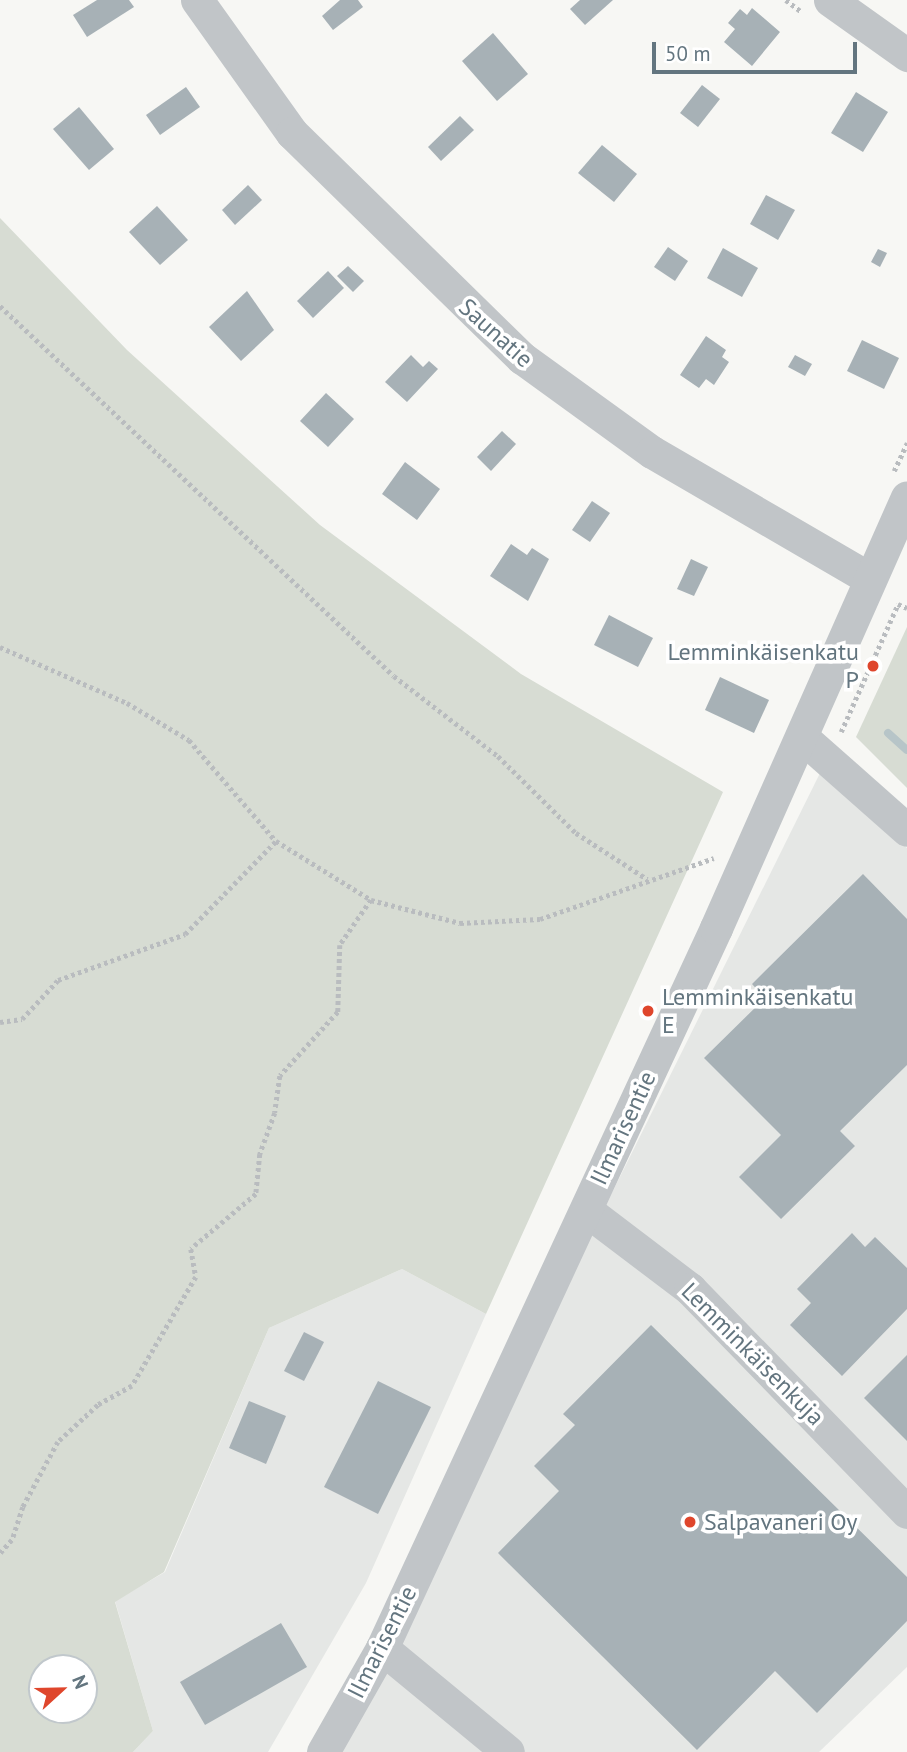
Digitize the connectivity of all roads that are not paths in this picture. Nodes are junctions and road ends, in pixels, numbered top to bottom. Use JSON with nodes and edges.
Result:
{"nodes":[{"id":1,"x":197,"y":0,"type":"edge"},
{"id":2,"x":830,"y":0,"type":"edge"},
{"id":3,"x":907,"y":55,"type":"edge"},
{"id":4,"x":907,"y":497,"type":"edge"},
{"id":5,"x":870,"y":579,"type":"junction"},
{"id":6,"x":802,"y":737,"type":"junction"},
{"id":7,"x":907,"y":830,"type":"edge"},
{"id":8,"x":586,"y":1210,"type":"junction"},
{"id":9,"x":907,"y":1512,"type":"edge"},
{"id":10,"x":382,"y":1648,"type":"junction"},
{"id":11,"x":323,"y":1752,"type":"edge"},
{"id":12,"x":508,"y":1752,"type":"edge"}],
"edges":[{"from":1,"to":5,"type":"street","name":"Saunatie"},
{"from":2,"to":3,"type":"street"},
{"from":4,"to":5,"type":"street","name":"Ilmarisentie"},
{"from":5,"to":6,"type":"street","name":"Ilmarisentie"},
{"from":6,"to":7,"type":"street"},
{"from":6,"to":8,"type":"street","name":"Ilmarisentie"},
{"from":8,"to":9,"type":"street","name":"Lemminkäisenkuja"},
{"from":8,"to":10,"type":"street","name":"Ilmarisentie"},
{"from":10,"to":11,"type":"street","name":"Ilmarisentie"},
{"from":10,"to":12,"type":"street"}]}
